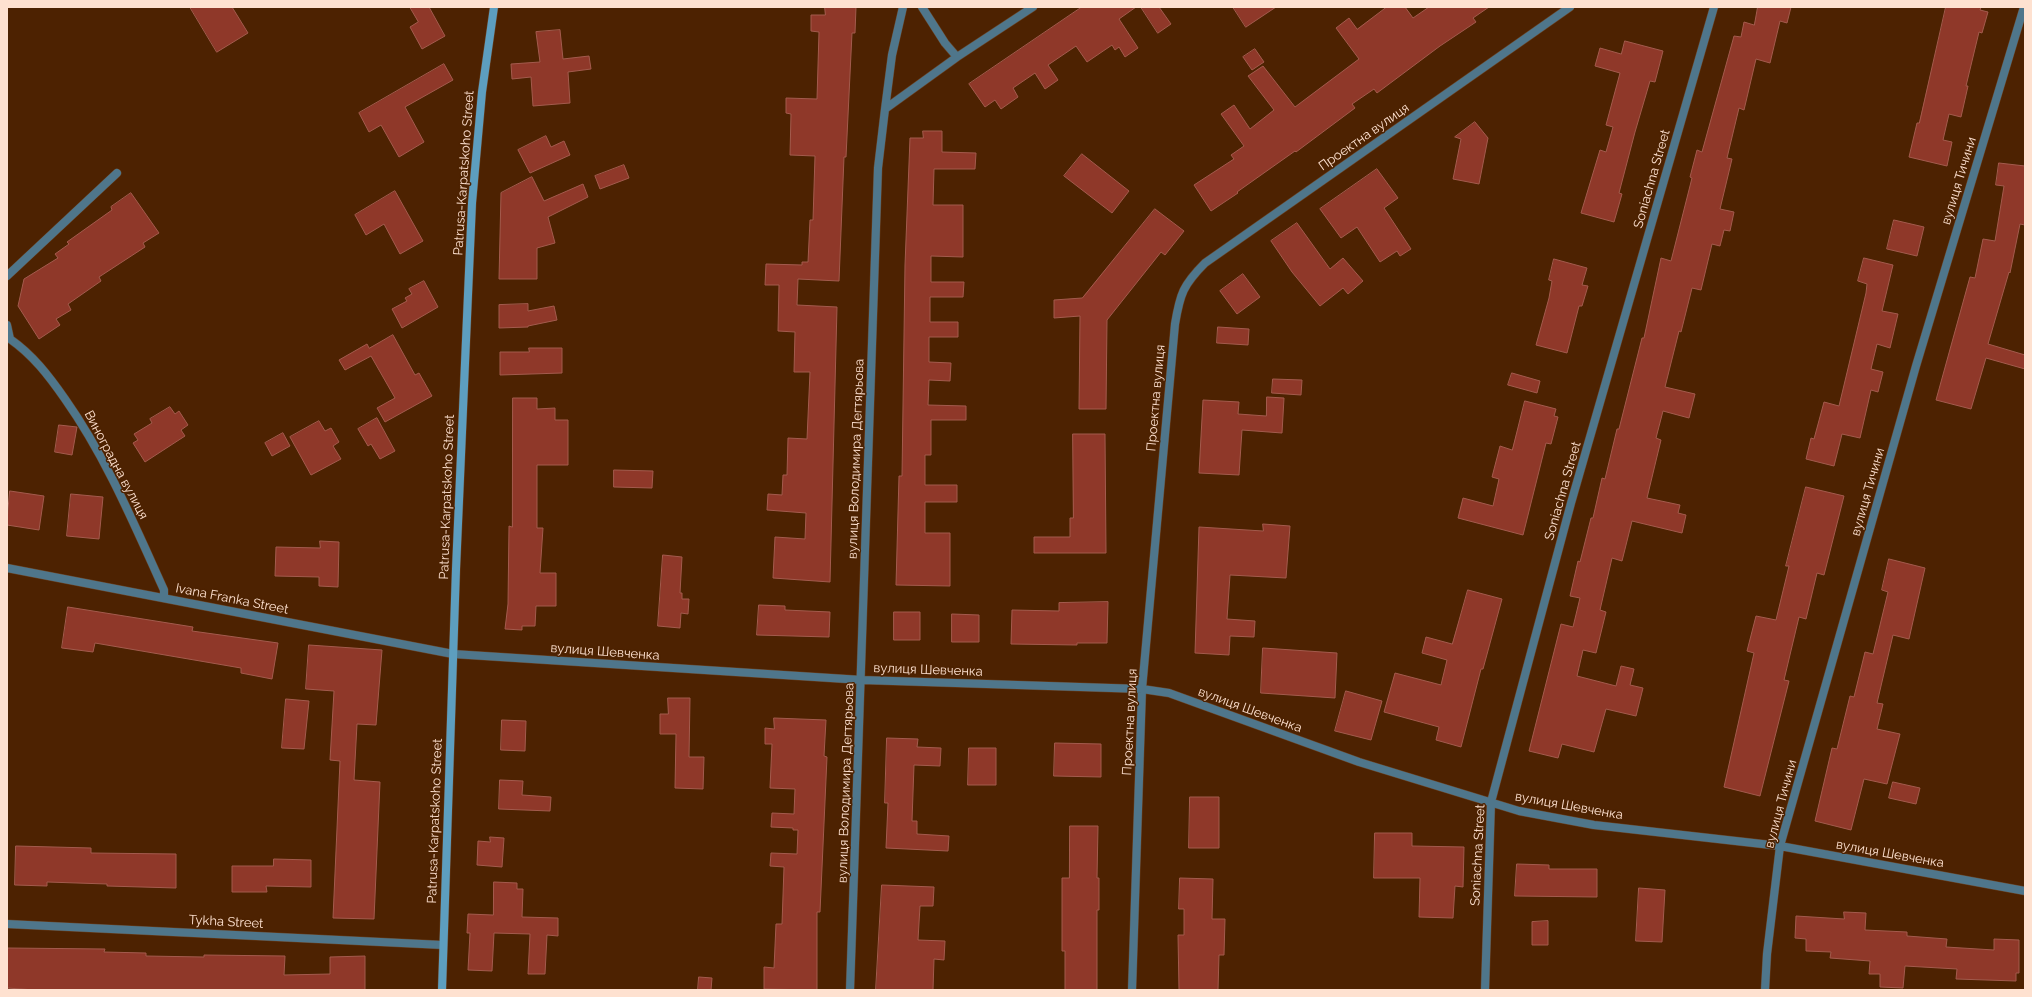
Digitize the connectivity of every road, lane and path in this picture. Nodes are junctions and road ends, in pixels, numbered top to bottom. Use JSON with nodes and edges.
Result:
{"nodes":[{"id":1,"x":494,"y":7,"type":"edge"},
{"id":2,"x":903,"y":7,"type":"edge"},
{"id":3,"x":922,"y":7,"type":"edge"},
{"id":4,"x":1033,"y":7,"type":"edge"},
{"id":5,"x":1570,"y":7,"type":"edge"},
{"id":6,"x":1714,"y":7,"type":"edge"},
{"id":7,"x":2024,"y":7,"type":"edge"},
{"id":8,"x":957,"y":57,"type":"junction"},
{"id":9,"x":885,"y":109,"type":"junction"},
{"id":10,"x":117,"y":173,"type":"dead end"},
{"id":11,"x":7,"y":276,"type":"edge"},
{"id":12,"x":7,"y":325,"type":"edge"},
{"id":13,"x":8,"y":338,"type":"edge"},
{"id":14,"x":7,"y":568,"type":"edge"},
{"id":15,"x":164,"y":598,"type":"junction"},
{"id":16,"x":453,"y":654,"type":"junction"},
{"id":17,"x":862,"y":680,"type":"junction"},
{"id":18,"x":1142,"y":689,"type":"junction"},
{"id":19,"x":1491,"y":802,"type":"junction"},
{"id":20,"x":1780,"y":846,"type":"junction"},
{"id":21,"x":2025,"y":891,"type":"edge"},
{"id":22,"x":7,"y":924,"type":"edge"},
{"id":23,"x":443,"y":945,"type":"junction"},
{"id":24,"x":442,"y":990,"type":"edge"},
{"id":25,"x":850,"y":990,"type":"edge"},
{"id":26,"x":1132,"y":990,"type":"edge"},
{"id":27,"x":1485,"y":990,"type":"edge"},
{"id":28,"x":1764,"y":990,"type":"edge"}],
"edges":[{"from":1,"to":16,"type":"main road","name":"Patrusa-Karpatskoho Street"},
{"from":2,"to":9,"type":"street","name":"вулиця Володимира Дегтярьова"},
{"from":3,"to":8,"type":"street"},
{"from":4,"to":8,"type":"street"},
{"from":5,"to":18,"type":"street","name":"Проектна вулиця"},
{"from":6,"to":19,"type":"street","name":"Soniachna Street"},
{"from":7,"to":20,"type":"street","name":"вулиця Тичини"},
{"from":8,"to":9,"type":"street"},
{"from":9,"to":17,"type":"street","name":"вулиця Володимира Дегтярьова"},
{"from":10,"to":11,"type":"street"},
{"from":12,"to":13,"type":"street","name":"Виноградна вулиця"},
{"from":13,"to":15,"type":"street","name":"Виноградна вулиця"},
{"from":14,"to":15,"type":"street","name":"Ivana Franka Street"},
{"from":15,"to":16,"type":"street","name":"Ivana Franka Street"},
{"from":16,"to":17,"type":"street","name":"вулиця Шевченка"},
{"from":16,"to":23,"type":"main road","name":"Patrusa-Karpatskoho Street"},
{"from":17,"to":18,"type":"street","name":"вулиця Шевченка"},
{"from":17,"to":25,"type":"street","name":"вулиця Володимира Дегтярьова"},
{"from":18,"to":19,"type":"street","name":"вулиця Шевченка"},
{"from":18,"to":26,"type":"street","name":"Проектна вулиця"},
{"from":19,"to":20,"type":"street","name":"вулиця Шевченка"},
{"from":19,"to":27,"type":"street","name":"Soniachna Street"},
{"from":20,"to":21,"type":"street","name":"вулиця Шевченка"},
{"from":20,"to":28,"type":"street","name":"вулиця Тичини"},
{"from":22,"to":23,"type":"street","name":"Tykha Street"},
{"from":23,"to":24,"type":"main road","name":"Patrusa-Karpatskoho Street"}]}
